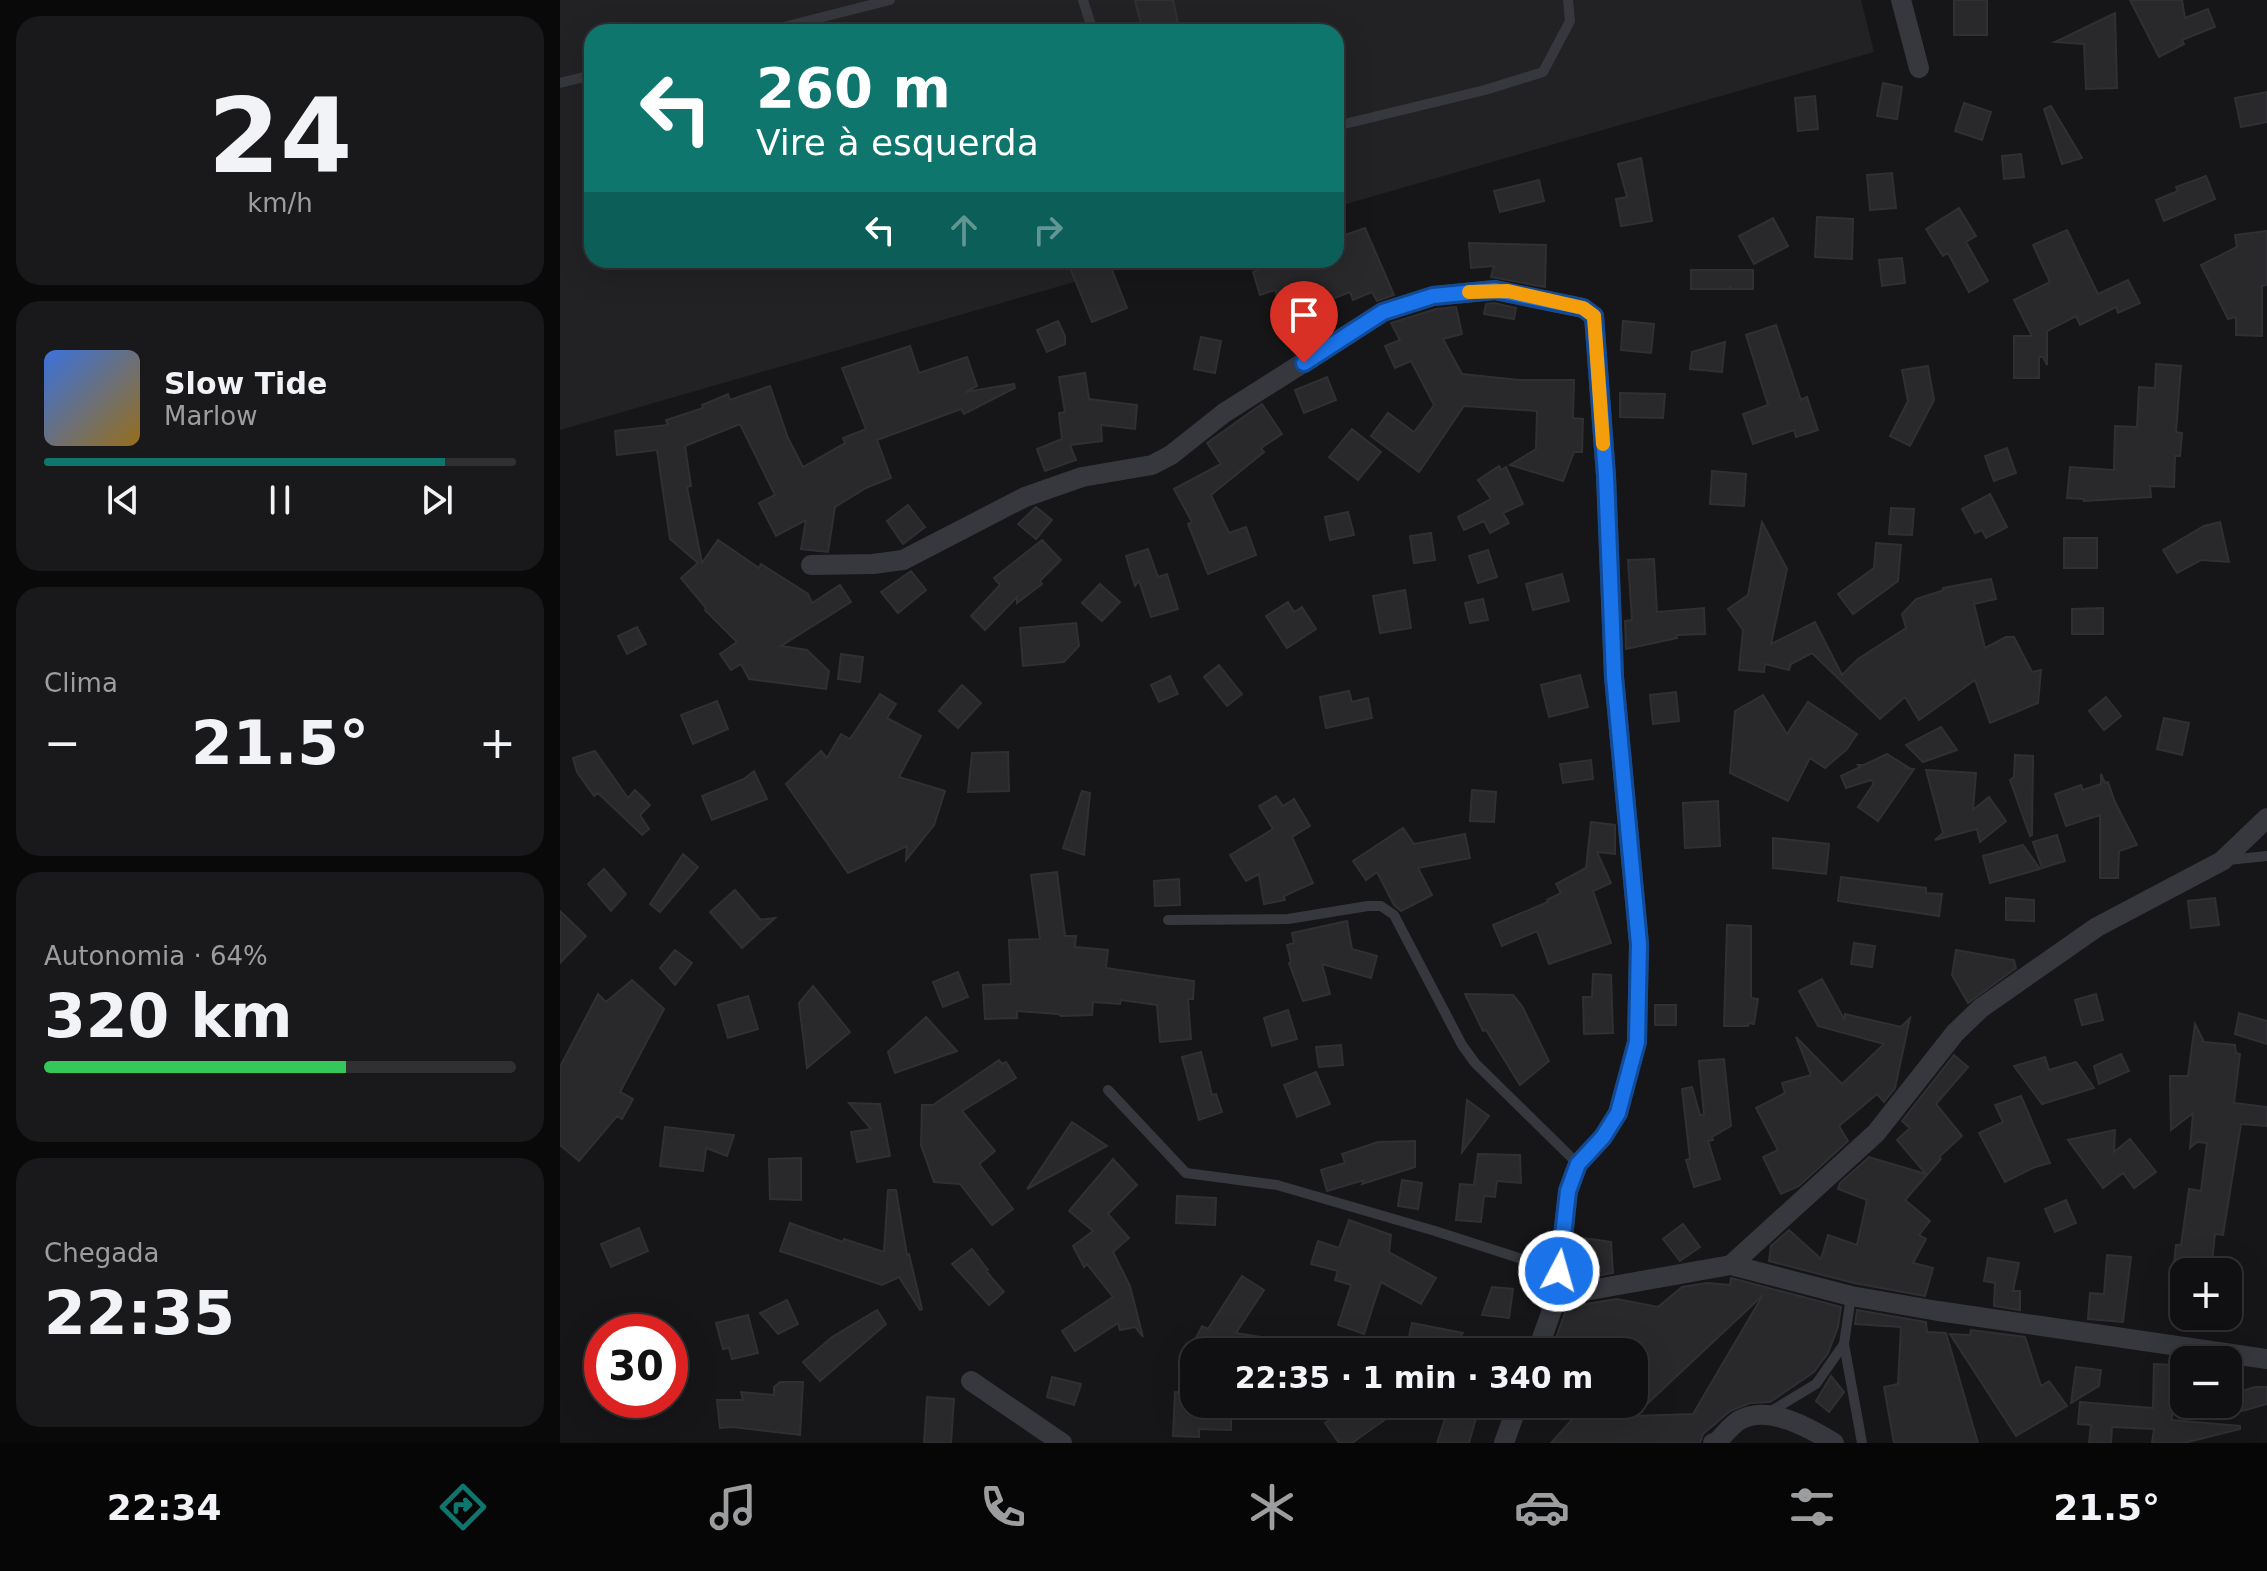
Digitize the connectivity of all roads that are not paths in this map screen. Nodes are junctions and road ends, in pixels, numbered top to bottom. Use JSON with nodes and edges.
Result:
{"nodes":[{"id":1,"x":890,"y":0,"type":"edge"},
{"id":2,"x":1083,"y":0,"type":"edge"},
{"id":3,"x":1568,"y":0,"type":"edge"},
{"id":4,"x":1901,"y":0,"type":"edge"},
{"id":5,"x":796,"y":24,"type":"edge"},
{"id":6,"x":1090,"y":24,"type":"edge"},
{"id":7,"x":1919,"y":68,"type":"dead end"},
{"id":8,"x":584,"y":77,"type":"edge"},
{"id":9,"x":560,"y":83,"type":"edge"},
{"id":10,"x":1344,"y":124,"type":"edge"},
{"id":11,"x":811,"y":565,"type":"dead end"},
{"id":12,"x":2267,"y":818,"type":"edge"},
{"id":13,"x":2267,"y":856,"type":"edge"},
{"id":14,"x":2222,"y":861,"type":"junction"},
{"id":15,"x":1168,"y":920,"type":"dead end"},
{"id":16,"x":1108,"y":1090,"type":"dead end"},
{"id":17,"x":1578,"y":1164,"type":"junction"},
{"id":18,"x":1731,"y":1265,"type":"junction"},
{"id":19,"x":1559,"y":1271,"type":"junction"},
{"id":20,"x":1557,"y":1296,"type":"junction"},
{"id":21,"x":1851,"y":1296,"type":"junction"},
{"id":22,"x":1542,"y":1338,"type":"edge"},
{"id":23,"x":1844,"y":1344,"type":"junction"},
{"id":24,"x":2267,"y":1359,"type":"edge"},
{"id":25,"x":971,"y":1381,"type":"dead end"},
{"id":26,"x":1767,"y":1414,"type":"junction"},
{"id":27,"x":1513,"y":1418,"type":"edge"},
{"id":28,"x":1062,"y":1443,"type":"edge"},
{"id":29,"x":1504,"y":1443,"type":"edge"},
{"id":30,"x":1713,"y":1443,"type":"edge"},
{"id":31,"x":1834,"y":1443,"type":"edge"},
{"id":32,"x":1862,"y":1443,"type":"edge"}],
"edges":[{"from":1,"to":5,"type":"lane"},
{"from":2,"to":6,"type":"lane"},
{"from":3,"to":10,"type":"lane"},
{"from":4,"to":7,"type":"street"},
{"from":8,"to":9,"type":"lane"},
{"from":11,"to":17,"type":"street"},
{"from":12,"to":14,"type":"street"},
{"from":13,"to":14,"type":"lane"},
{"from":14,"to":18,"type":"street"},
{"from":15,"to":17,"type":"lane"},
{"from":16,"to":19,"type":"lane"},
{"from":17,"to":19,"type":"street"},
{"from":18,"to":20,"type":"street"},
{"from":18,"to":21,"type":"street"},
{"from":19,"to":20,"type":"street"},
{"from":20,"to":22,"type":"street"},
{"from":21,"to":23,"type":"lane"},
{"from":21,"to":24,"type":"street"},
{"from":23,"to":26,"type":"lane"},
{"from":23,"to":32,"type":"lane"},
{"from":25,"to":28,"type":"street"},
{"from":26,"to":30,"type":"street"},
{"from":26,"to":31,"type":"street"},
{"from":27,"to":29,"type":"street"}]}
